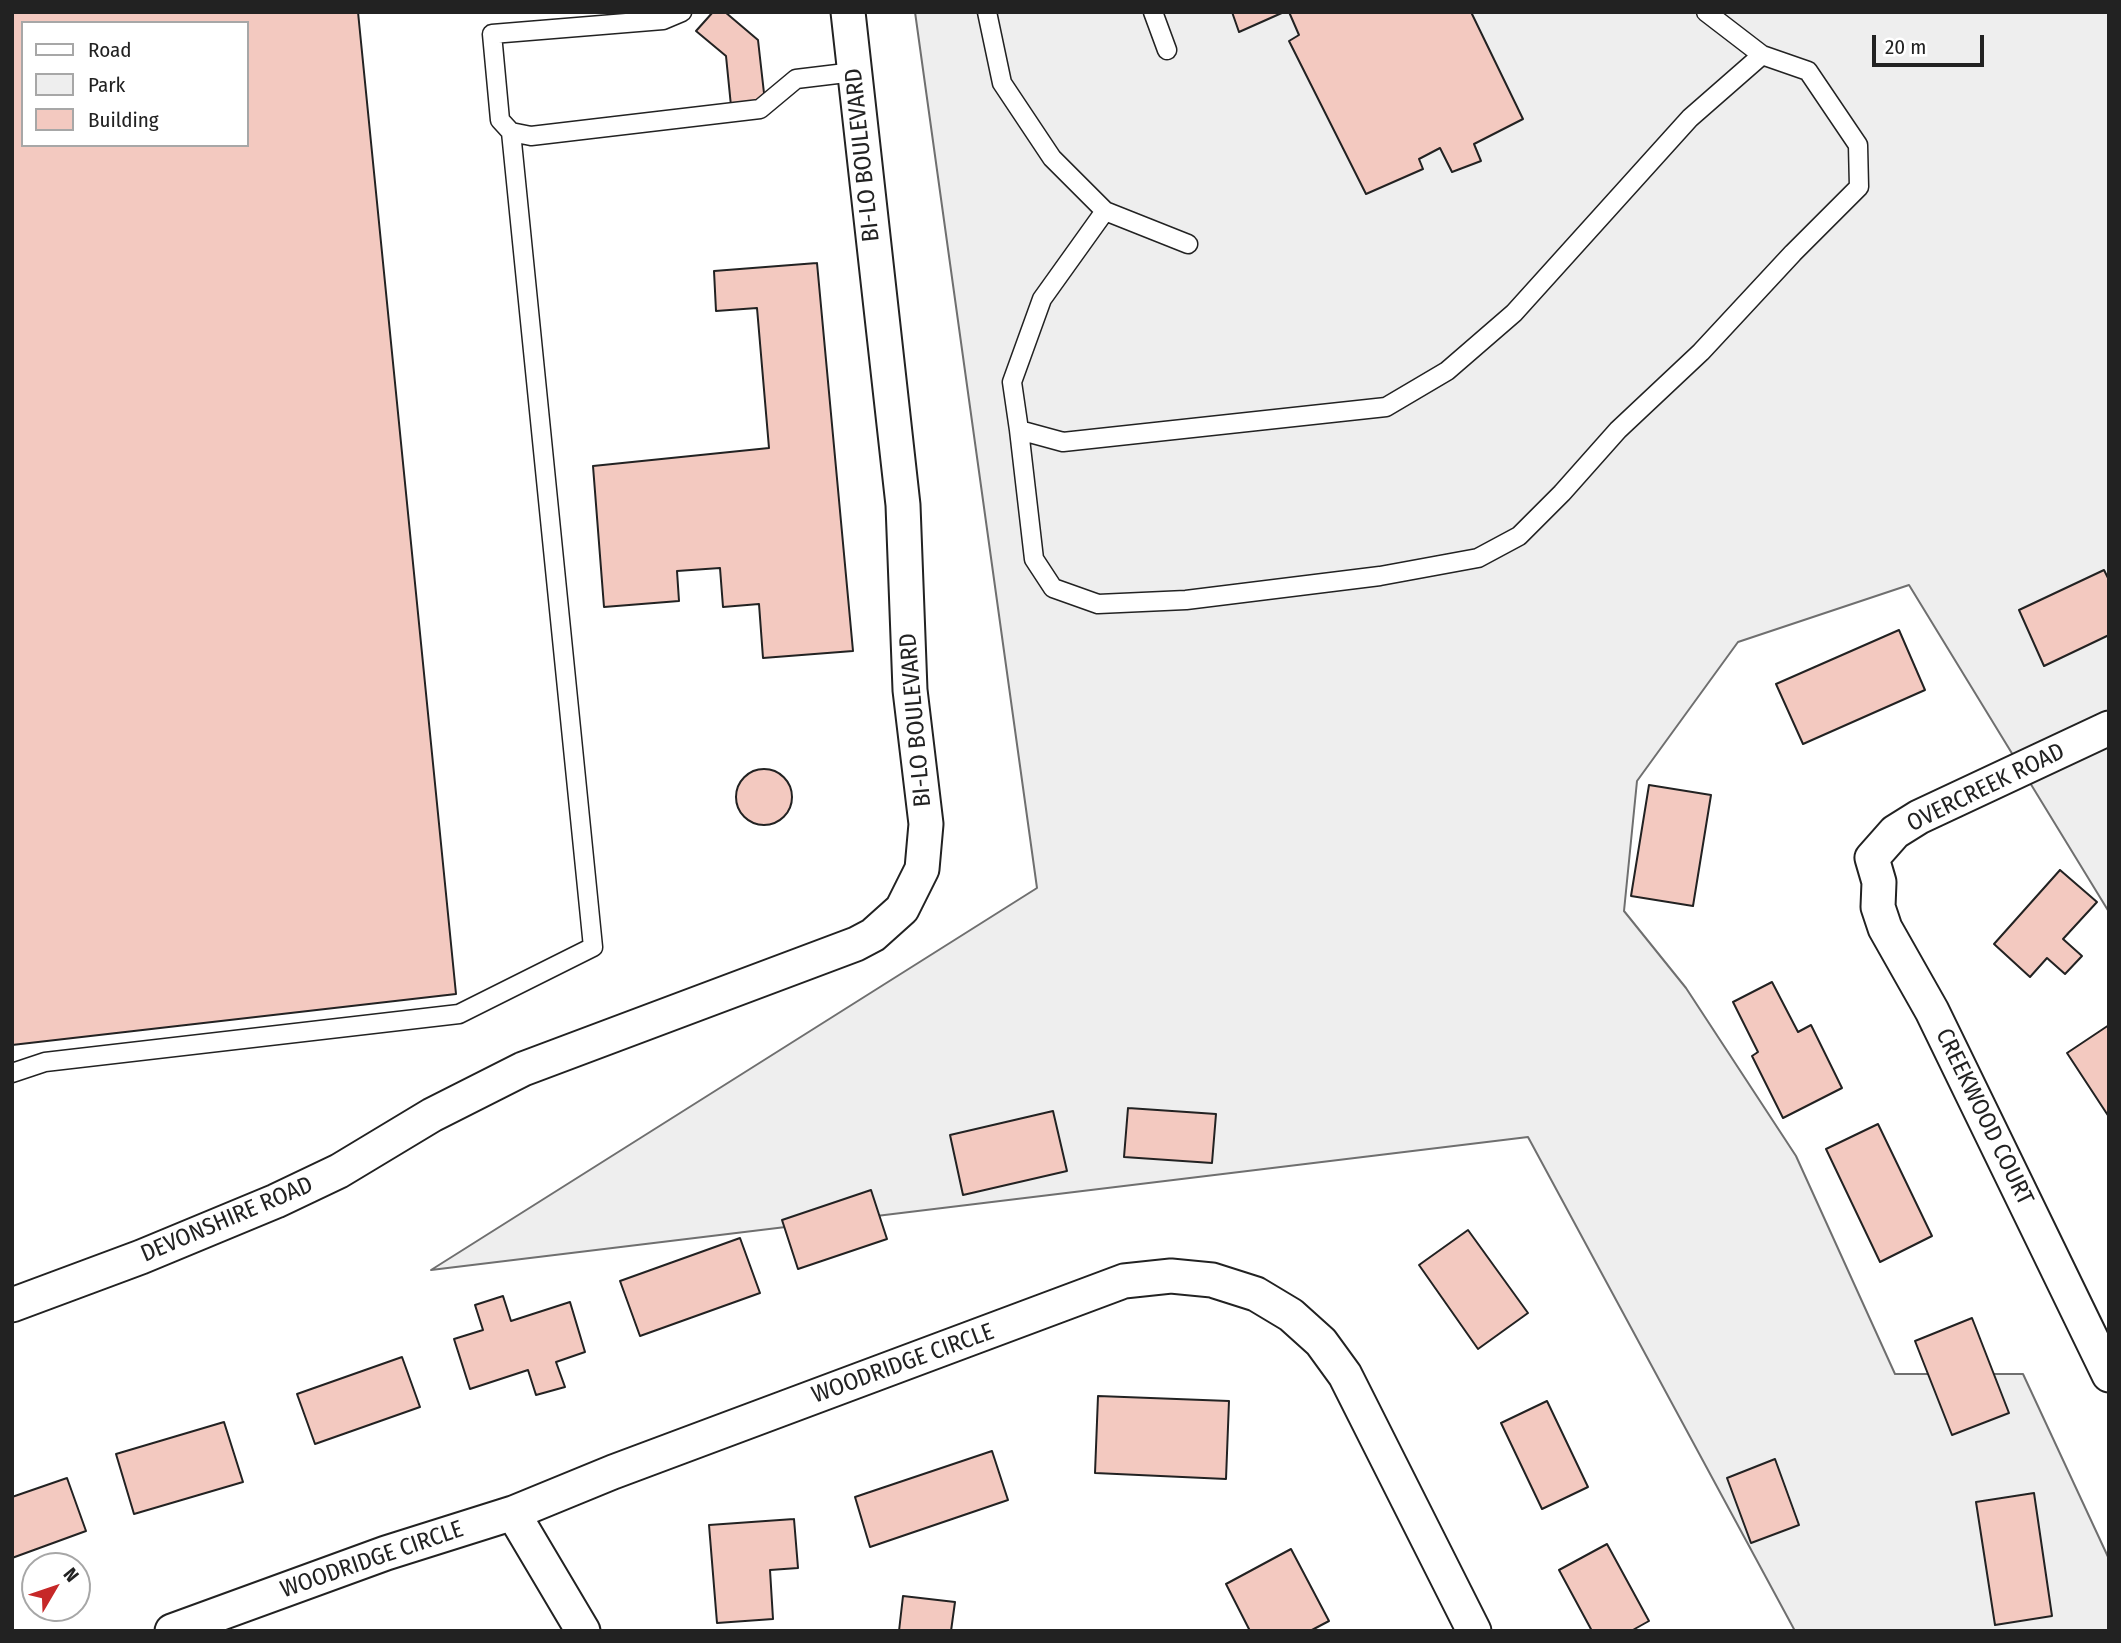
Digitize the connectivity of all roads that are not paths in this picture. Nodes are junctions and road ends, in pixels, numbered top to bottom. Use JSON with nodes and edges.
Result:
{"nodes":[{"id":1,"x":682,"y":12,"type":"edge"},
{"id":2,"x":848,"y":12,"type":"edge"},
{"id":3,"x":987,"y":12,"type":"edge"},
{"id":4,"x":1153,"y":12,"type":"edge"},
{"id":5,"x":1706,"y":12,"type":"edge"},
{"id":6,"x":1167,"y":50,"type":"dead end"},
{"id":7,"x":1762,"y":55,"type":"junction"},
{"id":8,"x":854,"y":72,"type":"junction"},
{"id":9,"x":511,"y":132,"type":"junction"},
{"id":10,"x":1105,"y":211,"type":"junction"},
{"id":11,"x":1188,"y":244,"type":"dead end"},
{"id":12,"x":1019,"y":430,"type":"junction"},
{"id":13,"x":2109,"y":728,"type":"edge"},
{"id":14,"x":1872,"y":858,"type":"joint"},
{"id":15,"x":12,"y":1073,"type":"edge"},
{"id":16,"x":432,"y":1115,"type":"joint"},
{"id":17,"x":12,"y":1305,"type":"edge"},
{"id":18,"x":2109,"y":1375,"type":"edge"},
{"id":19,"x":513,"y":1513,"type":"junction"},
{"id":20,"x":172,"y":1631,"type":"edge"},
{"id":21,"x":583,"y":1631,"type":"edge"},
{"id":22,"x":1474,"y":1631,"type":"edge"}],
"edges":[{"from":1,"to":9,"type":"lane"},
{"from":2,"to":8,"type":"street","name":"BI-LO BOULEVARD"},
{"from":3,"to":10,"type":"lane"},
{"from":4,"to":6,"type":"lane"},
{"from":5,"to":7,"type":"lane"},
{"from":7,"to":12,"type":"lane"},
{"from":7,"to":12,"type":"lane"},
{"from":8,"to":9,"type":"lane"},
{"from":8,"to":16,"type":"street","name":"BI-LO BOULEVARD"},
{"from":9,"to":15,"type":"lane"},
{"from":10,"to":11,"type":"lane"},
{"from":10,"to":12,"type":"lane"},
{"from":13,"to":14,"type":"street","name":"OVERCREEK ROAD"},
{"from":14,"to":18,"type":"street","name":"CREEKWOOD COURT"},
{"from":16,"to":17,"type":"street","name":"DEVONSHIRE ROAD"},
{"from":19,"to":20,"type":"street","name":"WOODRIDGE CIRCLE"},
{"from":19,"to":21,"type":"street"},
{"from":19,"to":22,"type":"street","name":"WOODRIDGE CIRCLE"}]}
